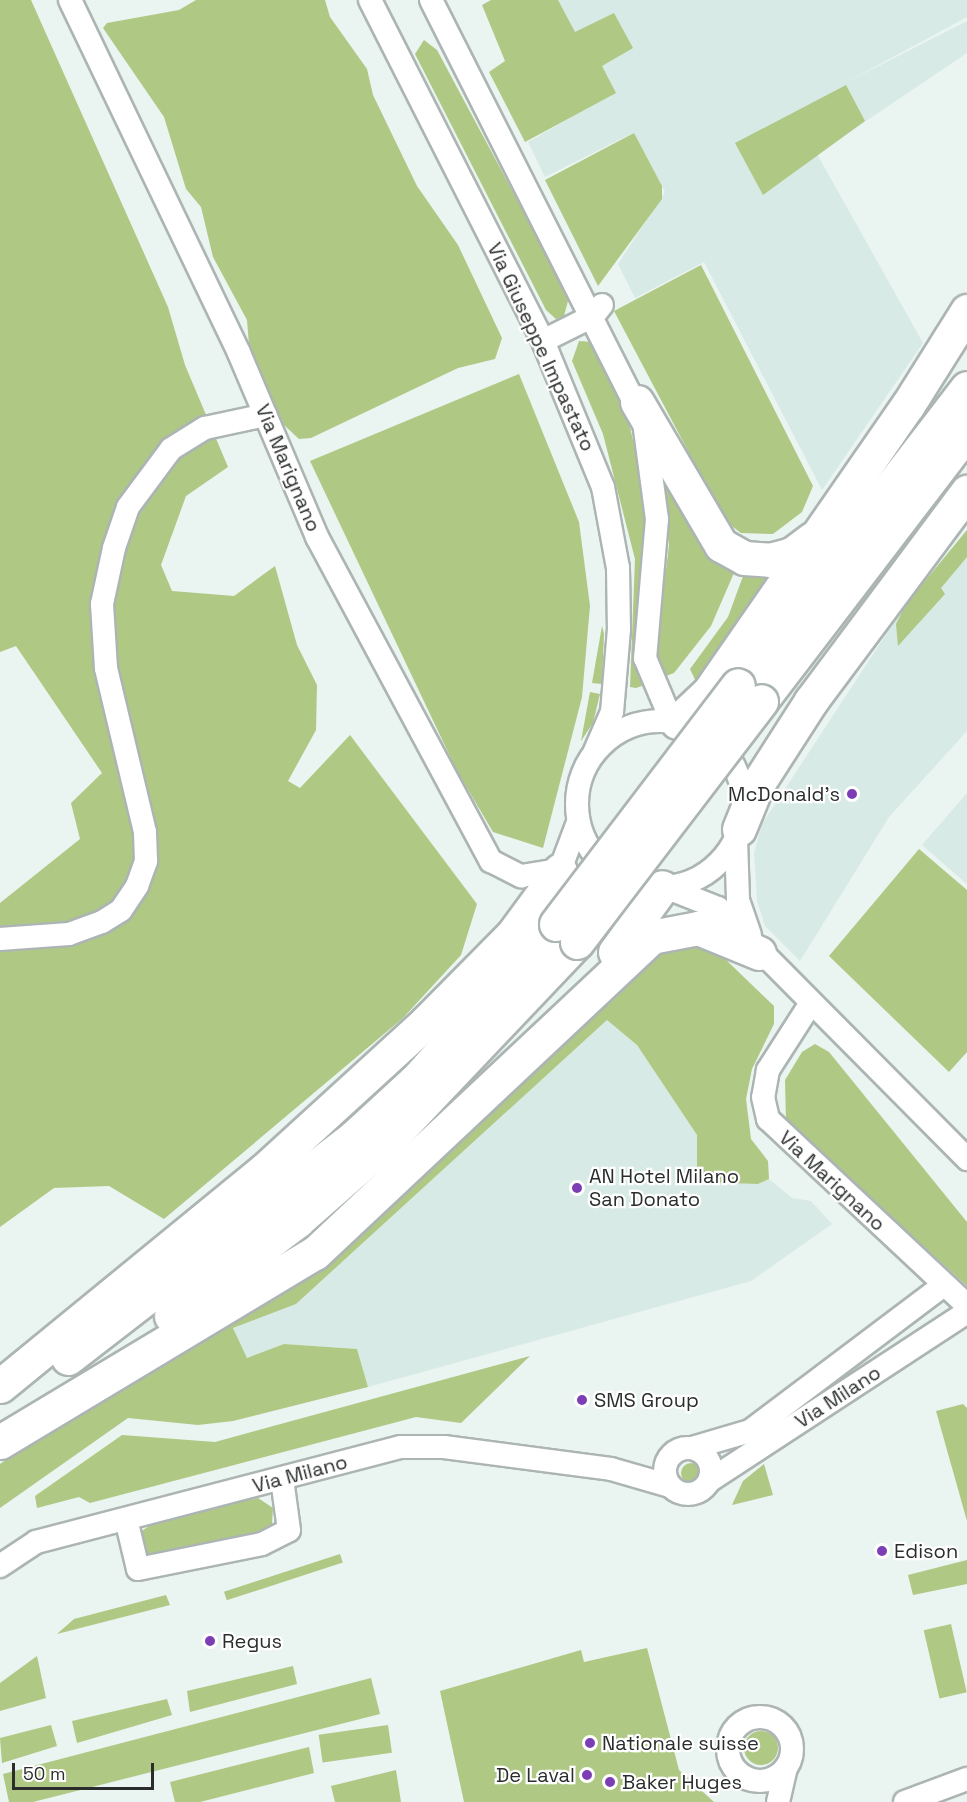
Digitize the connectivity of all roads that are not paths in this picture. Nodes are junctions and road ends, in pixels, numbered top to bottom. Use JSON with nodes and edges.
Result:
{"nodes":[{"id":1,"x":70,"y":0,"type":"edge"},
{"id":2,"x":370,"y":0,"type":"edge"},
{"id":3,"x":431,"y":0,"type":"edge"},
{"id":4,"x":598,"y":310,"type":"junction"},
{"id":5,"x":967,"y":311,"type":"edge"},
{"id":6,"x":967,"y":333,"type":"edge"},
{"id":7,"x":543,"y":341,"type":"junction"},
{"id":8,"x":967,"y":366,"type":"edge"},
{"id":9,"x":967,"y":388,"type":"edge"},
{"id":10,"x":637,"y":402,"type":"junction"},
{"id":11,"x":908,"y":405,"type":"junction"},
{"id":12,"x":266,"y":415,"type":"junction"},
{"id":13,"x":967,"y":432,"type":"edge"},
{"id":14,"x":967,"y":492,"type":"edge"},
{"id":15,"x":870,"y":514,"type":"junction"},
{"id":16,"x":824,"y":528,"type":"junction"},
{"id":17,"x":750,"y":693,"type":"junction"},
{"id":18,"x":675,"y":722,"type":"junction"},
{"id":19,"x":596,"y":751,"type":"junction"},
{"id":20,"x":578,"y":822,"type":"junction"},
{"id":21,"x":739,"y":829,"type":"junction"},
{"id":22,"x":560,"y":870,"type":"junction"},
{"id":23,"x":662,"y":887,"type":"junction"},
{"id":24,"x":566,"y":933,"type":"junction"},
{"id":25,"x":0,"y":939,"type":"edge"},
{"id":26,"x":759,"y":953,"type":"junction"},
{"id":27,"x":811,"y":1003,"type":"junction"},
{"id":28,"x":574,"y":1006,"type":"junction"},
{"id":29,"x":967,"y":1159,"type":"edge"},
{"id":30,"x":944,"y":1285,"type":"junction"},
{"id":31,"x":967,"y":1305,"type":"edge"},
{"id":32,"x":967,"y":1312,"type":"edge"},
{"id":33,"x":0,"y":1386,"type":"edge"},
{"id":34,"x":0,"y":1404,"type":"edge"},
{"id":35,"x":0,"y":1442,"type":"edge"},
{"id":36,"x":692,"y":1448,"type":"junction"},
{"id":37,"x":668,"y":1458,"type":"junction"},
{"id":38,"x":611,"y":1469,"type":"junction"},
{"id":39,"x":282,"y":1479,"type":"junction"},
{"id":40,"x":709,"y":1481,"type":"junction"},
{"id":41,"x":670,"y":1486,"type":"junction"},
{"id":42,"x":126,"y":1519,"type":"junction"},
{"id":43,"x":0,"y":1566,"type":"edge"},
{"id":44,"x":786,"y":1768,"type":"junction"},
{"id":45,"x":967,"y":1779,"type":"edge"},
{"id":46,"x":755,"y":1782,"type":"junction"},
{"id":47,"x":770,"y":1802,"type":"edge"},
{"id":48,"x":778,"y":1802,"type":"edge"},
{"id":49,"x":905,"y":1802,"type":"edge"}],
"edges":[{"from":1,"to":12,"type":"street","name":"Via Marignano"},
{"from":2,"to":7,"type":"street","name":"Via Giuseppe Impastato"},
{"from":3,"to":4,"type":"street"},
{"from":4,"to":7,"type":"street"},
{"from":4,"to":10,"type":"street"},
{"from":5,"to":11,"type":"highway"},
{"from":6,"to":11,"type":"highway"},
{"from":7,"to":19,"type":"street","name":"Via Giuseppe Impastato"},
{"from":8,"to":15,"type":"highway"},
{"from":9,"to":15,"type":"highway"},
{"from":10,"to":16,"type":"highway"},
{"from":10,"to":18,"type":"street"},
{"from":11,"to":16,"type":"highway"},
{"from":12,"to":22,"type":"street","name":"Via Marignano"},
{"from":12,"to":25,"type":"street"},
{"from":13,"to":17,"type":"highway"},
{"from":14,"to":21,"type":"highway"},
{"from":15,"to":17,"type":"highway"},
{"from":16,"to":18,"type":"highway"},
{"from":17,"to":24,"type":"highway","bridge":true},
{"from":18,"to":19,"type":"street"},
{"from":18,"to":21,"type":"street"},
{"from":19,"to":20,"type":"street"},
{"from":20,"to":22,"type":"street"},
{"from":20,"to":23,"type":"street"},
{"from":21,"to":23,"type":"street"},
{"from":21,"to":26,"type":"street"},
{"from":22,"to":33,"type":"highway"},
{"from":23,"to":26,"type":"street"},
{"from":23,"to":28,"type":"highway"},
{"from":24,"to":34,"type":"highway"},
{"from":24,"to":35,"type":"highway"},
{"from":26,"to":27,"type":"street"},
{"from":26,"to":28,"type":"highway"},
{"from":27,"to":29,"type":"street"},
{"from":27,"to":30,"type":"street","name":"Via Marignano"},
{"from":28,"to":35,"type":"highway"},
{"from":30,"to":31,"type":"street","name":"Via Marignano"},
{"from":30,"to":36,"type":"street","name":"Via Milano"},
{"from":32,"to":40,"type":"street","name":"Via Milano"},
{"from":36,"to":37,"type":"street","name":"Via Milano"},
{"from":36,"to":40,"type":"street"},
{"from":37,"to":38,"type":"street","name":"Via Milano"},
{"from":37,"to":41,"type":"street"},
{"from":38,"to":39,"type":"street","name":"Via Milano"},
{"from":38,"to":41,"type":"street"},
{"from":39,"to":42,"type":"street","name":"Via Milano"},
{"from":39,"to":42,"type":"street"},
{"from":40,"to":41,"type":"street","name":"Via Milano"},
{"from":42,"to":43,"type":"street","name":"Via Milano"},
{"from":44,"to":46,"type":"street"},
{"from":44,"to":46,"type":"street"},
{"from":44,"to":48,"type":"street"},
{"from":45,"to":49,"type":"street"},
{"from":46,"to":47,"type":"street"}]}
